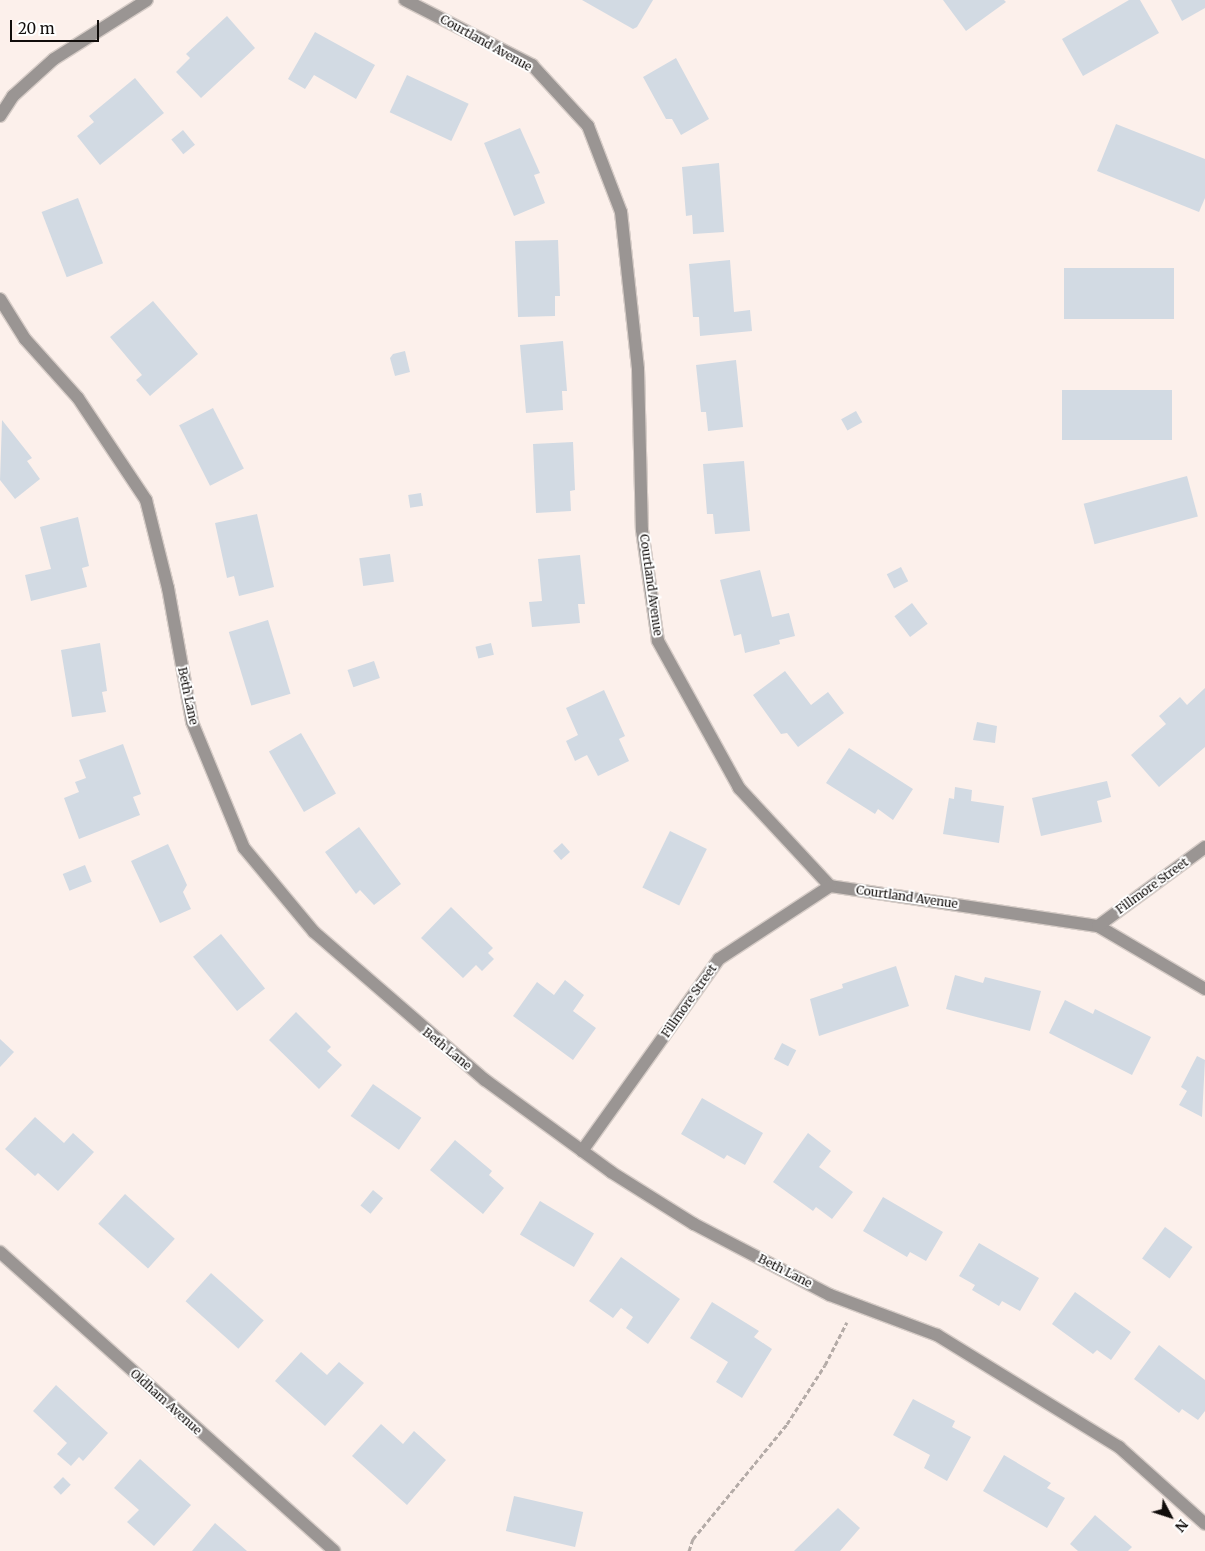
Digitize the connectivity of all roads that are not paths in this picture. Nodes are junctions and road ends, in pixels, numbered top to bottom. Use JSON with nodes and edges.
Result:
{"nodes":[{"id":1,"x":147,"y":0,"type":"edge"},
{"id":2,"x":405,"y":0,"type":"edge"},
{"id":3,"x":0,"y":116,"type":"edge"},
{"id":4,"x":0,"y":300,"type":"edge"},
{"id":5,"x":1205,"y":847,"type":"edge"},
{"id":6,"x":830,"y":886,"type":"junction"},
{"id":7,"x":1098,"y":926,"type":"junction"},
{"id":8,"x":1205,"y":988,"type":"edge"},
{"id":9,"x":582,"y":1151,"type":"junction"},
{"id":10,"x":0,"y":1252,"type":"edge"},
{"id":11,"x":1205,"y":1524,"type":"edge"},
{"id":12,"x":334,"y":1551,"type":"edge"}],
"edges":[{"from":1,"to":3,"type":"street"},
{"from":2,"to":6,"type":"street","name":"Courtland Avenue"},
{"from":4,"to":9,"type":"street","name":"Beth Lane"},
{"from":5,"to":7,"type":"street","name":"Fillmore Street"},
{"from":6,"to":7,"type":"street","name":"Courtland Avenue"},
{"from":6,"to":9,"type":"street","name":"Fillmore Street"},
{"from":7,"to":8,"type":"street","name":"Courtland Avenue"},
{"from":9,"to":11,"type":"street","name":"Beth Lane"},
{"from":10,"to":12,"type":"street","name":"Oldham Avenue"}]}
